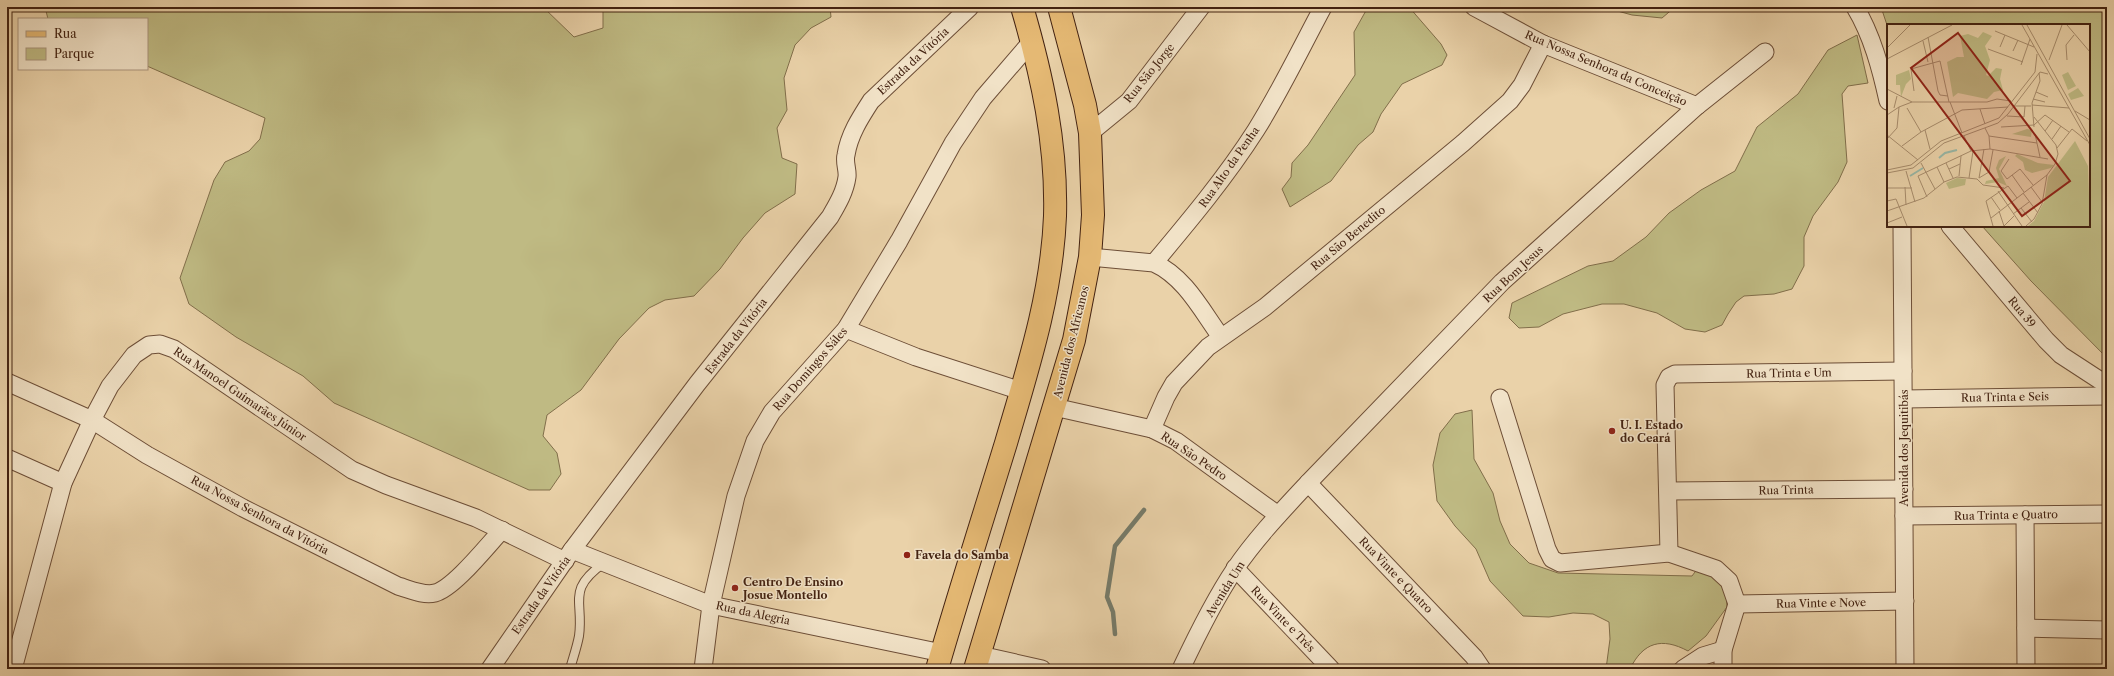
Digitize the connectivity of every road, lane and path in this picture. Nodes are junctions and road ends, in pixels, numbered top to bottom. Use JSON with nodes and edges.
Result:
{"nodes":[{"id":1,"x":970,"y":7,"type":"edge"},
{"id":2,"x":1022,"y":7,"type":"edge"},
{"id":3,"x":1059,"y":7,"type":"edge"},
{"id":4,"x":1201,"y":7,"type":"edge"},
{"id":5,"x":1323,"y":7,"type":"edge"},
{"id":6,"x":1474,"y":7,"type":"edge"},
{"id":7,"x":1855,"y":7,"type":"edge"},
{"id":8,"x":1065,"y":30,"type":"junction"},
{"id":9,"x":1032,"y":41,"type":"junction"},
{"id":10,"x":1543,"y":44,"type":"junction"},
{"id":11,"x":1765,"y":52,"type":"dead end"},
{"id":12,"x":1887,"y":97,"type":"edge"},
{"id":13,"x":1697,"y":106,"type":"junction"},
{"id":14,"x":1090,"y":133,"type":"junction"},
{"id":15,"x":1902,"y":227,"type":"edge"},
{"id":16,"x":1951,"y":227,"type":"edge"},
{"id":17,"x":1090,"y":257,"type":"junction"},
{"id":18,"x":1154,"y":263,"type":"junction"},
{"id":19,"x":846,"y":328,"type":"junction"},
{"id":20,"x":1221,"y":338,"type":"junction"},
{"id":21,"x":1903,"y":371,"type":"junction"},
{"id":22,"x":7,"y":382,"type":"edge"},
{"id":23,"x":2107,"y":385,"type":"edge"},
{"id":24,"x":1022,"y":391,"type":"junction"},
{"id":25,"x":2107,"y":396,"type":"edge"},
{"id":26,"x":1500,"y":398,"type":"dead end"},
{"id":27,"x":1904,"y":399,"type":"junction"},
{"id":28,"x":1054,"y":407,"type":"junction"},
{"id":29,"x":92,"y":420,"type":"junction"},
{"id":30,"x":1152,"y":429,"type":"junction"},
{"id":31,"x":7,"y":458,"type":"edge"},
{"id":32,"x":63,"y":483,"type":"junction"},
{"id":33,"x":1308,"y":483,"type":"junction"},
{"id":34,"x":1904,"y":489,"type":"junction"},
{"id":35,"x":1669,"y":491,"type":"junction"},
{"id":36,"x":2107,"y":514,"type":"edge"},
{"id":37,"x":1278,"y":515,"type":"junction"},
{"id":38,"x":2025,"y":515,"type":"junction"},
{"id":39,"x":1904,"y":516,"type":"junction"},
{"id":40,"x":502,"y":530,"type":"junction"},
{"id":41,"x":1669,"y":554,"type":"junction"},
{"id":42,"x":569,"y":556,"type":"junction"},
{"id":43,"x":604,"y":563,"type":"junction"},
{"id":44,"x":1235,"y":568,"type":"junction"},
{"id":45,"x":1905,"y":602,"type":"junction"},
{"id":46,"x":710,"y":604,"type":"junction"},
{"id":47,"x":1737,"y":604,"type":"junction"},
{"id":48,"x":2026,"y":628,"type":"junction"},
{"id":49,"x":2107,"y":630,"type":"edge"},
{"id":50,"x":1724,"y":650,"type":"junction"},
{"id":51,"x":939,"y":661,"type":"edge"},
{"id":52,"x":977,"y":662,"type":"edge"},
{"id":53,"x":13,"y":669,"type":"edge"},
{"id":54,"x":490,"y":669,"type":"edge"},
{"id":55,"x":570,"y":669,"type":"edge"},
{"id":56,"x":703,"y":669,"type":"edge"},
{"id":57,"x":1042,"y":669,"type":"edge"},
{"id":58,"x":1181,"y":669,"type":"edge"},
{"id":59,"x":1331,"y":669,"type":"edge"},
{"id":60,"x":1482,"y":669,"type":"edge"},
{"id":61,"x":1683,"y":669,"type":"edge"},
{"id":62,"x":1723,"y":669,"type":"edge"},
{"id":63,"x":1905,"y":669,"type":"edge"},
{"id":64,"x":2026,"y":669,"type":"edge"}],
"edges":[{"from":1,"to":42,"type":"street","name":"Estrada da Vitória"},
{"from":2,"to":9,"type":"main road"},
{"from":3,"to":8,"type":"main road","name":"Avenida dos Africanos"},
{"from":4,"to":14,"type":"street","name":"Rua São Jorge"},
{"from":5,"to":18,"type":"street","name":"Rua Alto da Penha"},
{"from":6,"to":10,"type":"street","name":"Rua Nossa Senhora da Conceição"},
{"from":7,"to":12,"type":"street"},
{"from":8,"to":9,"type":"main road"},
{"from":8,"to":14,"type":"main road","name":"Avenida dos Africanos"},
{"from":9,"to":19,"type":"street","name":"Rua Domingos Sáles"},
{"from":9,"to":24,"type":"main road"},
{"from":10,"to":13,"type":"street","name":"Rua Nossa Senhora da Conceição"},
{"from":10,"to":20,"type":"street","name":"Rua São Benedito"},
{"from":11,"to":13,"type":"street","name":"Rua Bom Jesus"},
{"from":13,"to":33,"type":"street","name":"Rua Bom Jesus"},
{"from":14,"to":17,"type":"main road","name":"Avenida dos Africanos"},
{"from":15,"to":21,"type":"street","name":"Avenida dos Jequitibás"},
{"from":16,"to":23,"type":"street","name":"Rua 39"},
{"from":17,"to":18,"type":"street"},
{"from":17,"to":28,"type":"main road","name":"Avenida dos Africanos"},
{"from":18,"to":20,"type":"street"},
{"from":19,"to":24,"type":"street"},
{"from":19,"to":46,"type":"street","name":"Rua Domingos Sáles"},
{"from":20,"to":30,"type":"street","name":"Rua São Benedito"},
{"from":21,"to":27,"type":"street","name":"Avenida dos Jequitibás"},
{"from":21,"to":35,"type":"street","name":"Rua Trinta e Um"},
{"from":22,"to":29,"type":"street","name":"Rua Nossa Senhora da Vitória"},
{"from":24,"to":51,"type":"main road"},
{"from":25,"to":27,"type":"street","name":"Rua Trinta e Seis"},
{"from":26,"to":41,"type":"street"},
{"from":27,"to":34,"type":"street","name":"Avenida dos Jequitibás"},
{"from":28,"to":30,"type":"street","name":"Rua São Pedro"},
{"from":28,"to":52,"type":"main road","name":"Avenida dos Africanos"},
{"from":29,"to":32,"type":"street","name":"Rua Manoel Guimarães Júnior"},
{"from":29,"to":40,"type":"street","name":"Rua Nossa Senhora da Vitória"},
{"from":29,"to":40,"type":"street","name":"Rua Manoel Guimarães Júnior"},
{"from":30,"to":37,"type":"street","name":"Rua São Pedro"},
{"from":31,"to":32,"type":"street"},
{"from":32,"to":53,"type":"street","name":"Rua Manoel Guimarães Júnior"},
{"from":33,"to":37,"type":"street","name":"Rua Bom Jesus"},
{"from":33,"to":60,"type":"street","name":"Rua Vinte e Quatro"},
{"from":34,"to":35,"type":"street","name":"Rua Trinta"},
{"from":34,"to":39,"type":"street","name":"Avenida dos Jequitibás"},
{"from":35,"to":41,"type":"street"},
{"from":36,"to":38,"type":"street","name":"Rua Trinta e Quatro"},
{"from":37,"to":44,"type":"street","name":"Avenida Um"},
{"from":38,"to":39,"type":"street","name":"Rua Trinta e Quatro"},
{"from":38,"to":48,"type":"street"},
{"from":39,"to":45,"type":"street","name":"Avenida dos Jequitibás"},
{"from":40,"to":42,"type":"street","name":"Rua Manoel Guimarães Júnior"},
{"from":41,"to":47,"type":"street"},
{"from":42,"to":43,"type":"street","name":"Rua da Alegria"},
{"from":42,"to":54,"type":"street","name":"Estrada da Vitória"},
{"from":43,"to":46,"type":"street","name":"Rua da Alegria"},
{"from":43,"to":55,"type":"lane"},
{"from":44,"to":58,"type":"street","name":"Avenida Um"},
{"from":44,"to":59,"type":"street","name":"Rua Vinte e Três"},
{"from":45,"to":47,"type":"street","name":"Rua Vinte e Nove"},
{"from":45,"to":63,"type":"street","name":"Avenida dos Jequitibás"},
{"from":46,"to":51,"type":"street","name":"Rua da Alegria"},
{"from":46,"to":56,"type":"street","name":"Rua Domingos Sáles"},
{"from":47,"to":50,"type":"street"},
{"from":48,"to":49,"type":"street"},
{"from":48,"to":64,"type":"street"},
{"from":50,"to":61,"type":"street"},
{"from":50,"to":62,"type":"street"},
{"from":52,"to":57,"type":"street"}]}
